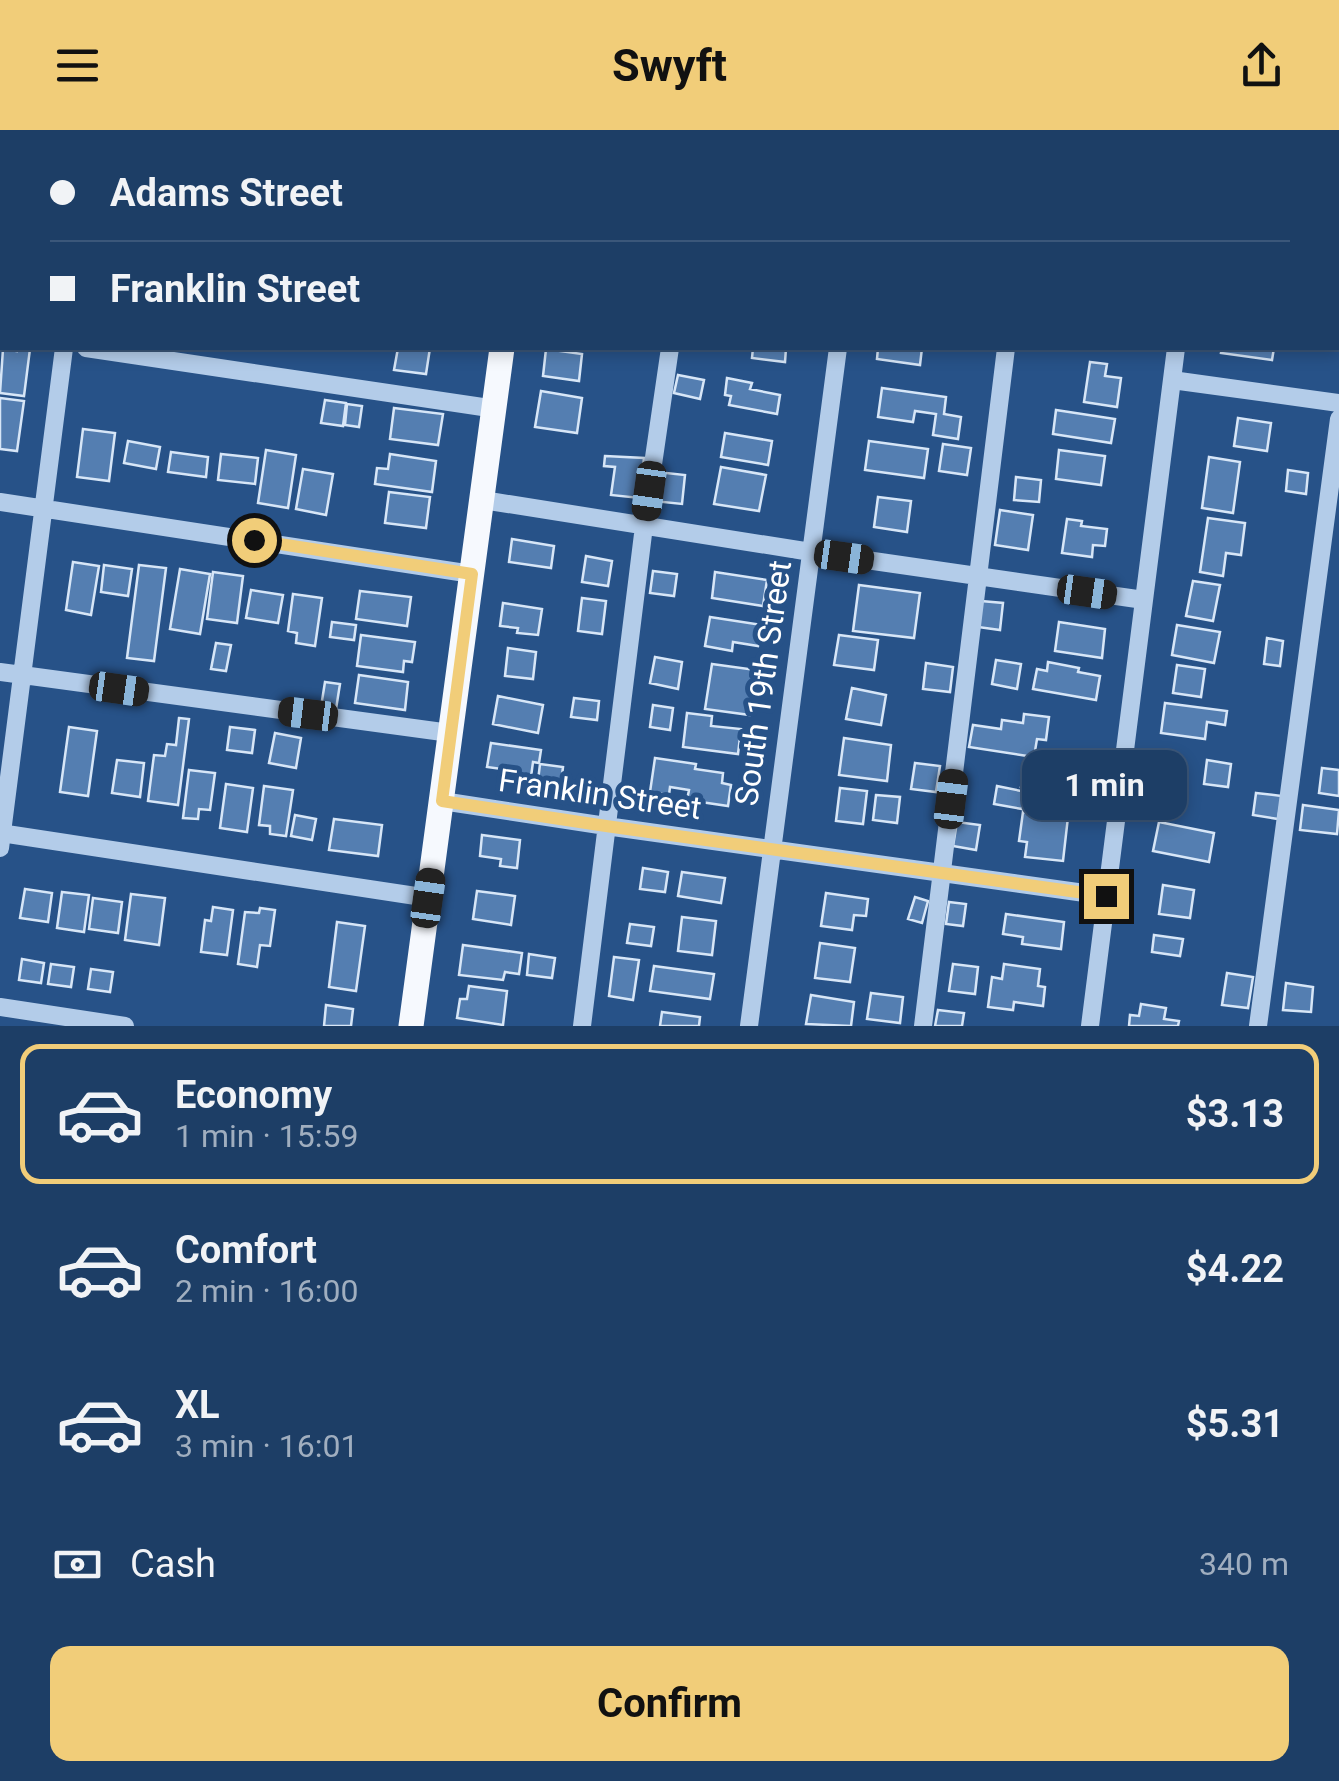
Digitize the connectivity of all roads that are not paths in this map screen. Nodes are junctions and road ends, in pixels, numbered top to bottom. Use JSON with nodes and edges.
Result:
{"nodes":[{"id":1,"x":64,"y":350,"type":"edge"},
{"id":2,"x":99,"y":350,"type":"edge"},
{"id":3,"x":502,"y":350,"type":"edge"},
{"id":4,"x":670,"y":350,"type":"edge"},
{"id":5,"x":838,"y":350,"type":"edge"},
{"id":6,"x":1006,"y":350,"type":"edge"},
{"id":7,"x":1176,"y":350,"type":"edge"},
{"id":8,"x":1172,"y":380,"type":"junction"},
{"id":9,"x":1339,"y":403,"type":"edge"},
{"id":10,"x":496,"y":409,"type":"junction"},
{"id":11,"x":1339,"y":419,"type":"edge"},
{"id":12,"x":483,"y":500,"type":"junction"},
{"id":13,"x":0,"y":502,"type":"edge"},
{"id":14,"x":44,"y":509,"type":"junction"},
{"id":15,"x":644,"y":526,"type":"junction"},
{"id":16,"x":811,"y":552,"type":"junction"},
{"id":17,"x":472,"y":574,"type":"junction"},
{"id":18,"x":977,"y":576,"type":"junction"},
{"id":19,"x":1144,"y":600,"type":"junction"},
{"id":20,"x":0,"y":672,"type":"edge"},
{"id":21,"x":21,"y":676,"type":"junction"},
{"id":22,"x":450,"y":733,"type":"junction"},
{"id":23,"x":442,"y":801,"type":"junction"},
{"id":24,"x":606,"y":826,"type":"junction"},
{"id":25,"x":1,"y":838,"type":"edge"},
{"id":26,"x":771,"y":849,"type":"junction"},
{"id":27,"x":942,"y":873,"type":"junction"},
{"id":28,"x":1106,"y":896,"type":"junction"},
{"id":29,"x":428,"y":898,"type":"junction"},
{"id":30,"x":0,"y":1008,"type":"edge"},
{"id":31,"x":125,"y":1026,"type":"edge"},
{"id":32,"x":411,"y":1026,"type":"edge"},
{"id":33,"x":582,"y":1026,"type":"edge"},
{"id":34,"x":749,"y":1026,"type":"edge"},
{"id":35,"x":923,"y":1026,"type":"edge"},
{"id":36,"x":1090,"y":1026,"type":"edge"},
{"id":37,"x":1258,"y":1026,"type":"edge"}],
"edges":[{"from":1,"to":14,"type":"street"},
{"from":2,"to":10,"type":"street"},
{"from":3,"to":10,"type":"main road"},
{"from":4,"to":15,"type":"street"},
{"from":5,"to":16,"type":"street","name":"South 19th Street"},
{"from":6,"to":18,"type":"street"},
{"from":7,"to":8,"type":"street"},
{"from":8,"to":9,"type":"street"},
{"from":8,"to":19,"type":"street"},
{"from":10,"to":12,"type":"main road"},
{"from":11,"to":37,"type":"street"},
{"from":12,"to":15,"type":"street"},
{"from":12,"to":17,"type":"main road"},
{"from":13,"to":14,"type":"street"},
{"from":14,"to":17,"type":"street"},
{"from":14,"to":21,"type":"street"},
{"from":15,"to":16,"type":"street"},
{"from":15,"to":24,"type":"street"},
{"from":16,"to":18,"type":"street"},
{"from":16,"to":26,"type":"street","name":"South 19th Street"},
{"from":17,"to":22,"type":"main road"},
{"from":18,"to":19,"type":"street"},
{"from":18,"to":27,"type":"street"},
{"from":19,"to":28,"type":"street"},
{"from":20,"to":21,"type":"street"},
{"from":21,"to":22,"type":"street"},
{"from":21,"to":25,"type":"street"},
{"from":22,"to":23,"type":"main road"},
{"from":23,"to":24,"type":"street","name":"Franklin Street"},
{"from":23,"to":29,"type":"main road"},
{"from":24,"to":26,"type":"street","name":"Franklin Street"},
{"from":24,"to":33,"type":"street"},
{"from":25,"to":29,"type":"street"},
{"from":26,"to":27,"type":"street","name":"Franklin Street"},
{"from":26,"to":34,"type":"street","name":"South 19th Street"},
{"from":27,"to":28,"type":"street","name":"Franklin Street"},
{"from":27,"to":35,"type":"street"},
{"from":28,"to":36,"type":"street"},
{"from":29,"to":32,"type":"main road"},
{"from":30,"to":31,"type":"street"}]}
